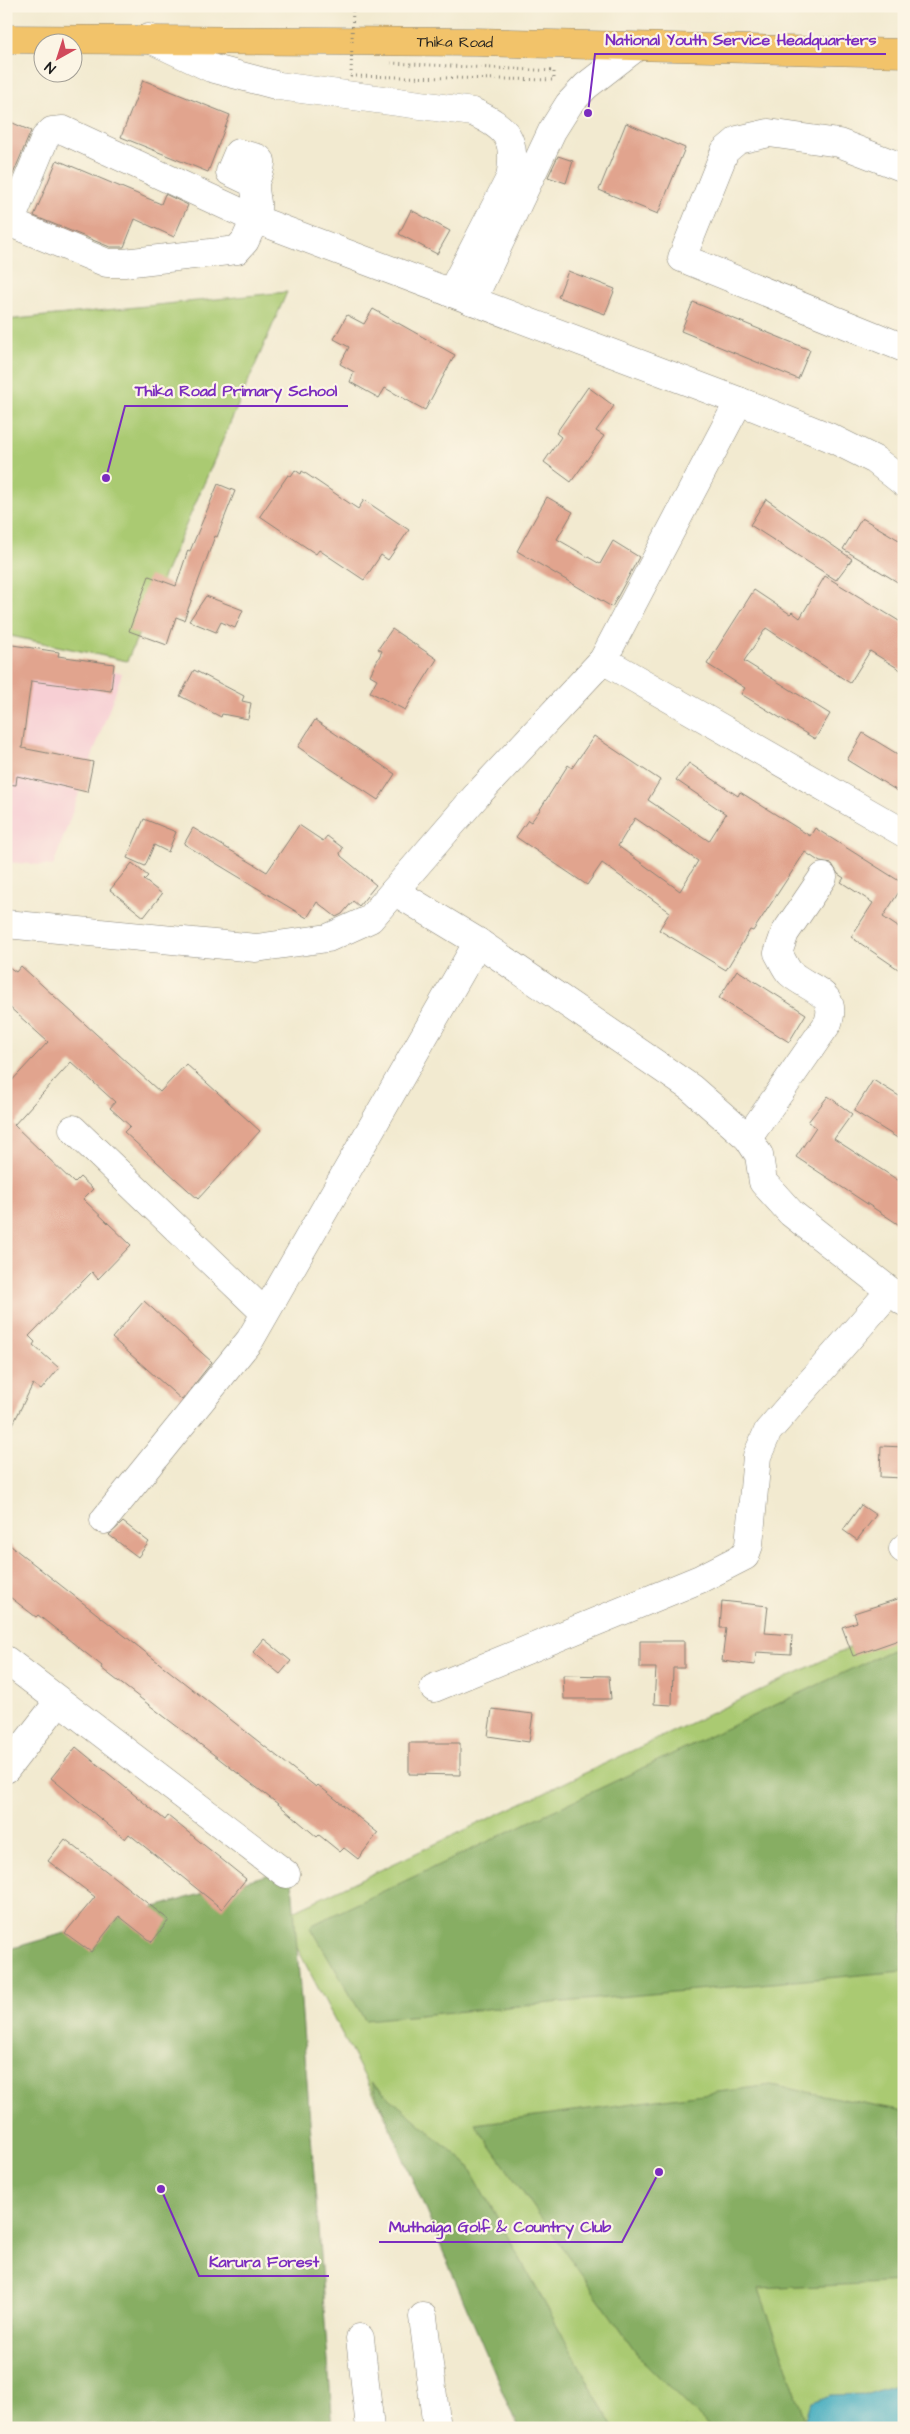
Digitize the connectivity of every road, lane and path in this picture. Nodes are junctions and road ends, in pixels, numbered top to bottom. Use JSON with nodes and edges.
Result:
{"nodes":[{"id":1,"x":354,"y":6,"type":"edge"},
{"id":2,"x":148,"y":38,"type":"junction"},
{"id":3,"x":6,"y":39,"type":"edge"},
{"id":4,"x":635,"y":48,"type":"junction"},
{"id":5,"x":904,"y":53,"type":"edge"},
{"id":6,"x":392,"y":63,"type":"dead end"},
{"id":7,"x":904,"y":168,"type":"edge"},
{"id":8,"x":255,"y":184,"type":"dead end"},
{"id":9,"x":255,"y":219,"type":"junction"},
{"id":10,"x":8,"y":222,"type":"edge"},
{"id":11,"x":462,"y":297,"type":"junction"},
{"id":12,"x":904,"y":348,"type":"edge"},
{"id":13,"x":739,"y":401,"type":"junction"},
{"id":14,"x":904,"y":483,"type":"edge"},
{"id":15,"x":603,"y":660,"type":"junction"},
{"id":16,"x":904,"y":833,"type":"edge"},
{"id":17,"x":823,"y":877,"type":"dead end"},
{"id":18,"x":394,"y":891,"type":"junction"},
{"id":19,"x":6,"y":924,"type":"edge"},
{"id":20,"x":478,"y":942,"type":"junction"},
{"id":21,"x":73,"y":1130,"type":"dead end"},
{"id":22,"x":748,"y":1138,"type":"junction"},
{"id":23,"x":897,"y":1297,"type":"edge"},
{"id":24,"x":265,"y":1313,"type":"junction"},
{"id":25,"x":104,"y":1520,"type":"dead end"},
{"id":26,"x":6,"y":1660,"type":"edge"},
{"id":27,"x":434,"y":1688,"type":"dead end"},
{"id":28,"x":58,"y":1701,"type":"junction"},
{"id":29,"x":6,"y":1769,"type":"edge"},
{"id":30,"x":286,"y":1874,"type":"dead end"},
{"id":31,"x":423,"y":2317,"type":"dead end"},
{"id":32,"x":360,"y":2338,"type":"dead end"},
{"id":33,"x":370,"y":2428,"type":"edge"},
{"id":34,"x":437,"y":2428,"type":"edge"}],
"edges":[{"from":1,"to":6,"type":"path","bridge":true},
{"from":2,"to":3,"type":"main road","name":"Thika Road"},
{"from":2,"to":4,"type":"main road","name":"Thika Road"},
{"from":2,"to":11,"type":"street"},
{"from":4,"to":5,"type":"main road","name":"Thika Road"},
{"from":4,"to":11,"type":"street"},
{"from":7,"to":12,"type":"street"},
{"from":8,"to":9,"type":"street"},
{"from":9,"to":10,"type":"street"},
{"from":9,"to":10,"type":"street"},
{"from":9,"to":11,"type":"street"},
{"from":11,"to":13,"type":"street"},
{"from":13,"to":14,"type":"street"},
{"from":13,"to":15,"type":"street"},
{"from":15,"to":16,"type":"street"},
{"from":15,"to":18,"type":"street"},
{"from":17,"to":22,"type":"street"},
{"from":18,"to":19,"type":"street"},
{"from":18,"to":20,"type":"street"},
{"from":20,"to":22,"type":"street"},
{"from":20,"to":24,"type":"street"},
{"from":21,"to":24,"type":"street"},
{"from":22,"to":23,"type":"street"},
{"from":23,"to":27,"type":"street"},
{"from":24,"to":25,"type":"street"},
{"from":26,"to":28,"type":"street"},
{"from":28,"to":29,"type":"street"},
{"from":28,"to":30,"type":"street"},
{"from":31,"to":34,"type":"street"},
{"from":32,"to":33,"type":"street"}]}
